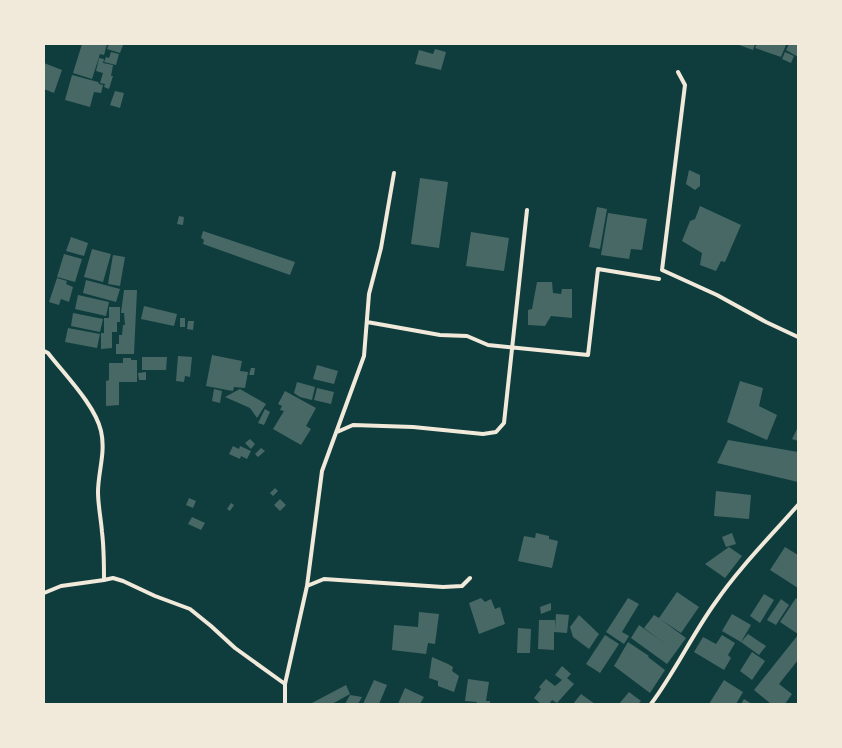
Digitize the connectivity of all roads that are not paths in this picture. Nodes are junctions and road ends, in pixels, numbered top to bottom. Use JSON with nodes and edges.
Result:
{"nodes":[{"id":1,"x":678,"y":72,"type":"dead end"},
{"id":2,"x":394,"y":173,"type":"dead end"},
{"id":3,"x":527,"y":210,"type":"dead end"},
{"id":4,"x":659,"y":279,"type":"dead end"},
{"id":5,"x":367,"y":322,"type":"junction"},
{"id":6,"x":798,"y":337,"type":"edge"},
{"id":7,"x":513,"y":347,"type":"junction"},
{"id":8,"x":44,"y":351,"type":"edge"},
{"id":9,"x":337,"y":432,"type":"junction"},
{"id":10,"x":798,"y":505,"type":"edge"},
{"id":11,"x":470,"y":578,"type":"dead end"},
{"id":12,"x":104,"y":580,"type":"junction"},
{"id":13,"x":307,"y":586,"type":"junction"},
{"id":14,"x":44,"y":593,"type":"edge"},
{"id":15,"x":285,"y":684,"type":"junction"},
{"id":16,"x":285,"y":704,"type":"edge"},
{"id":17,"x":651,"y":704,"type":"edge"}],
"edges":[{"from":1,"to":6,"type":"street"},
{"from":2,"to":5,"type":"street"},
{"from":3,"to":7,"type":"street"},
{"from":4,"to":7,"type":"street"},
{"from":5,"to":7,"type":"street"},
{"from":5,"to":9,"type":"street"},
{"from":7,"to":9,"type":"street"},
{"from":8,"to":12,"type":"street"},
{"from":9,"to":13,"type":"street"},
{"from":10,"to":17,"type":"street"},
{"from":11,"to":13,"type":"street"},
{"from":12,"to":14,"type":"street"},
{"from":12,"to":15,"type":"street"},
{"from":13,"to":15,"type":"street"},
{"from":15,"to":16,"type":"street"}]}
